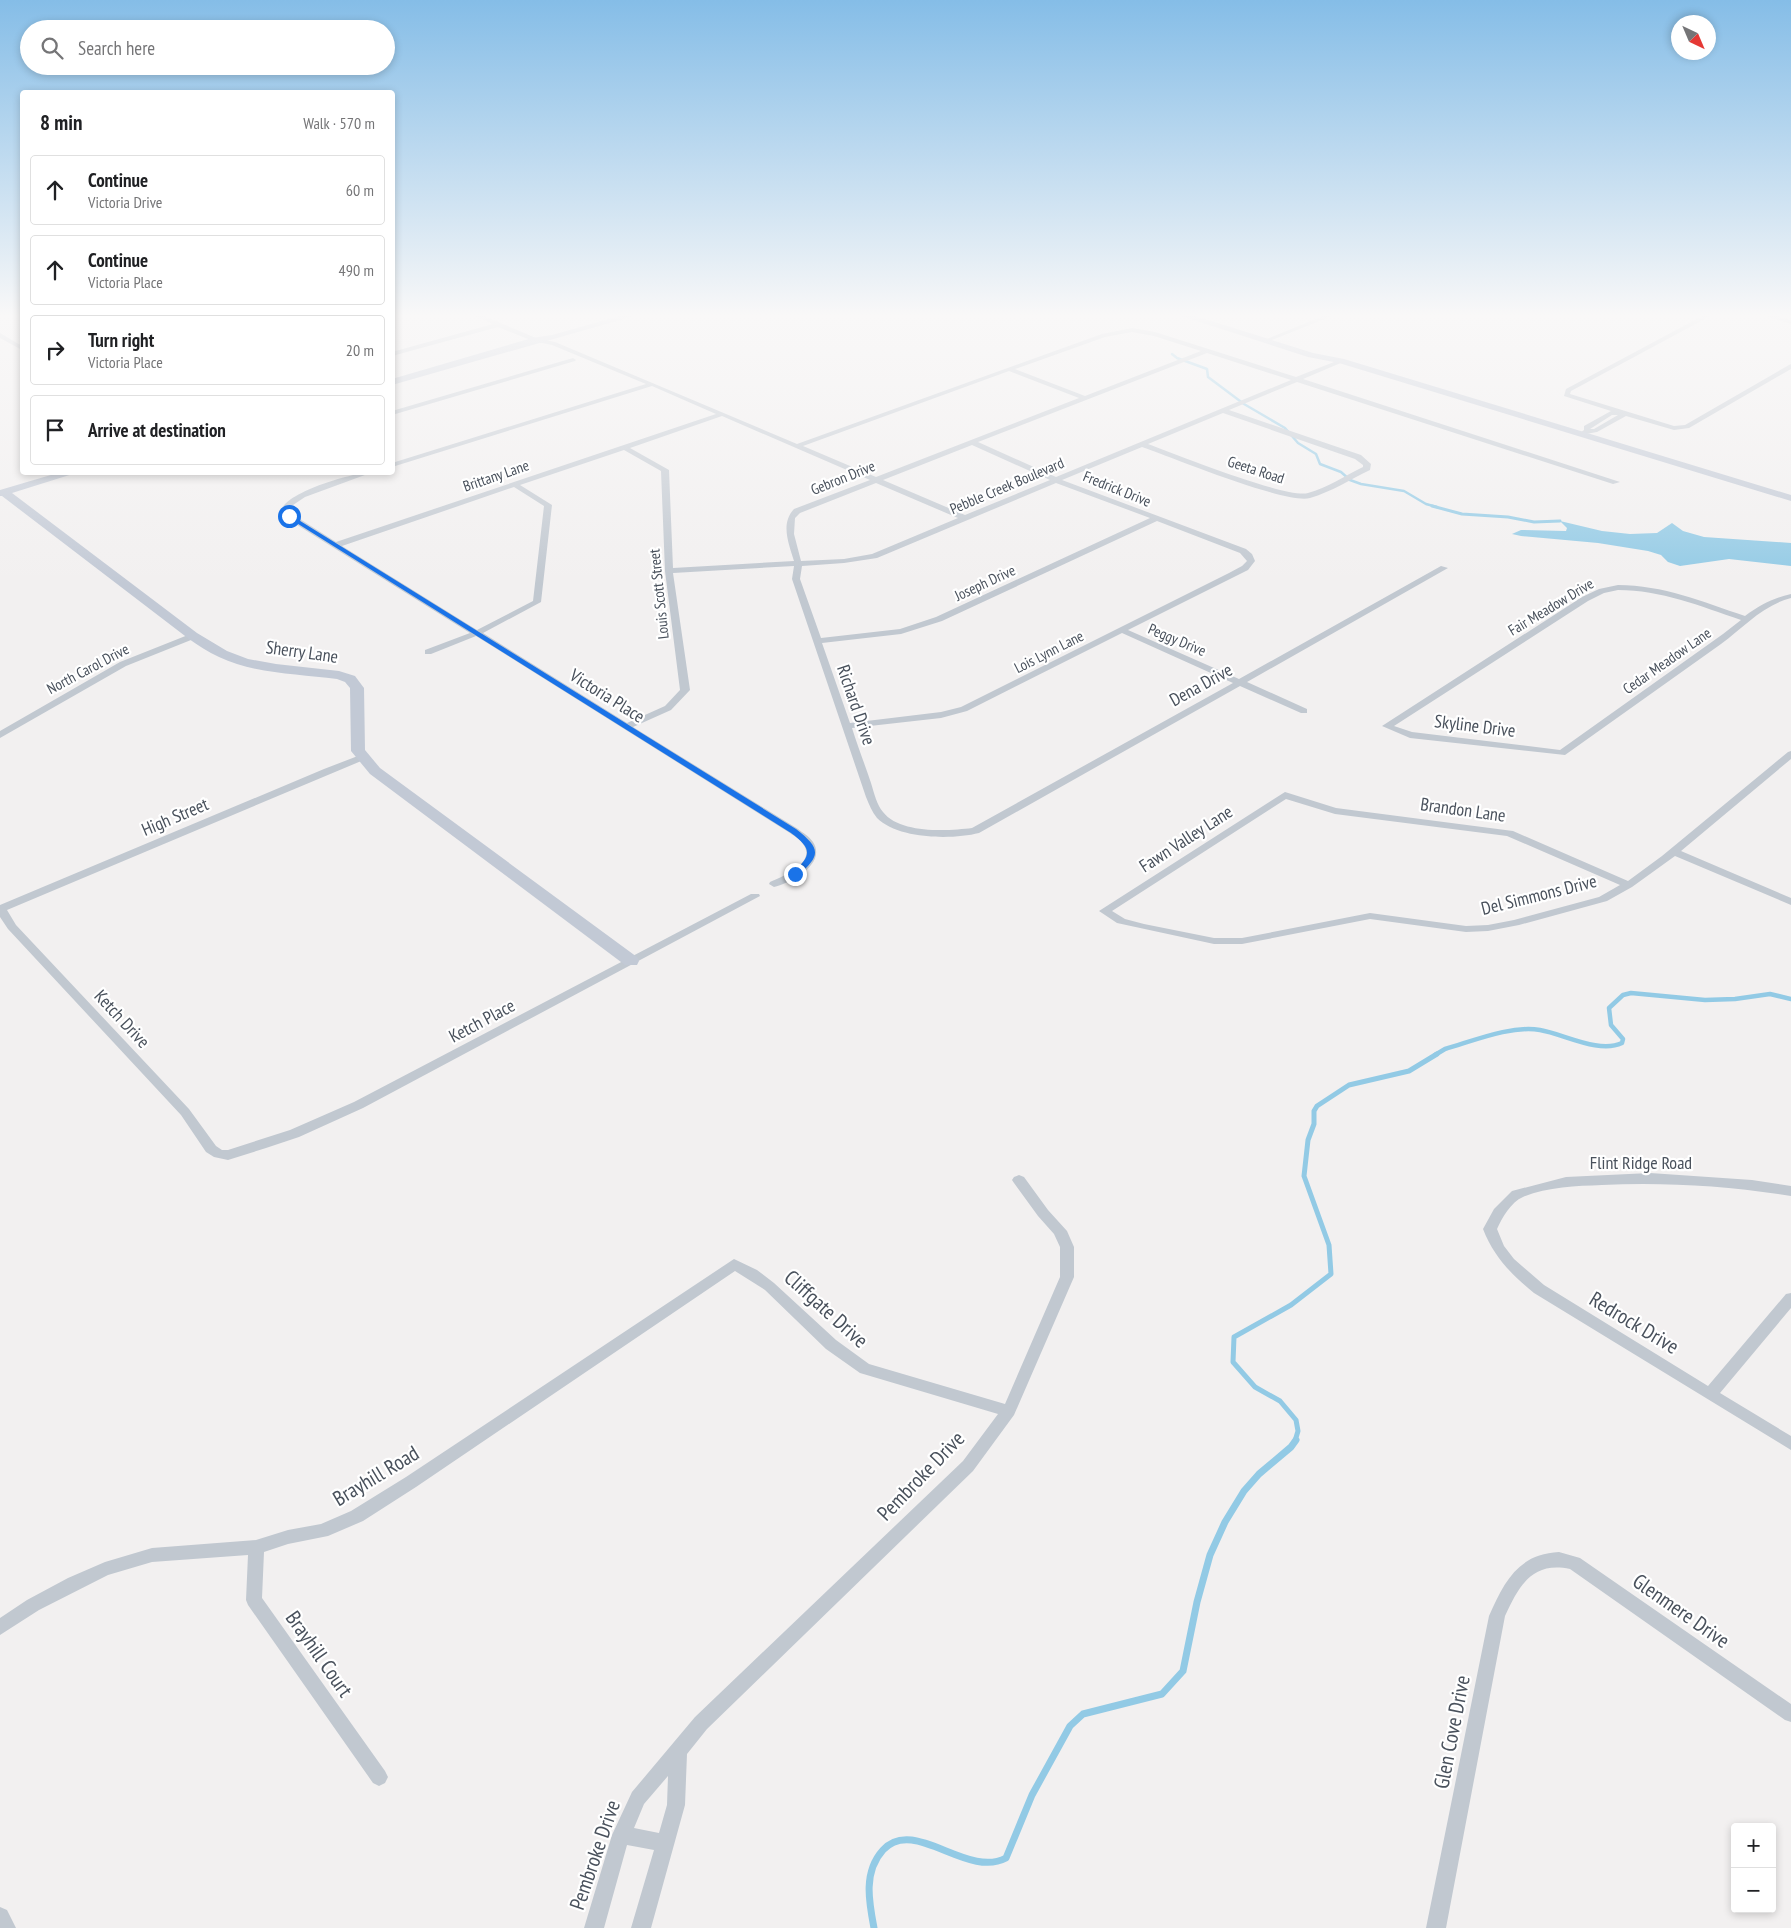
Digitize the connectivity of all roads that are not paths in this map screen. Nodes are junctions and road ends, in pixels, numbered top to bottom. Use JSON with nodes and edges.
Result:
{"nodes":[{"id":1,"x":423,"y":404,"type":"edge"},
{"id":2,"x":588,"y":404,"type":"edge"},
{"id":3,"x":699,"y":404,"type":"edge"},
{"id":4,"x":914,"y":404,"type":"edge"},
{"id":5,"x":1070,"y":404,"type":"edge"},
{"id":6,"x":1236,"y":404,"type":"edge"},
{"id":7,"x":1374,"y":404,"type":"edge"},
{"id":8,"x":1486,"y":404,"type":"edge"},
{"id":9,"x":1593,"y":404,"type":"edge"},
{"id":10,"x":1726,"y":404,"type":"edge"},
{"id":11,"x":1222,"y":410,"type":"junction"},
{"id":12,"x":395,"y":412,"type":"edge"},
{"id":13,"x":1621,"y":413,"type":"junction"},
{"id":14,"x":722,"y":414,"type":"junction"},
{"id":15,"x":1601,"y":418,"type":"junction"},
{"id":16,"x":1613,"y":422,"type":"junction"},
{"id":17,"x":1585,"y":433,"type":"junction"},
{"id":18,"x":971,"y":442,"type":"junction"},
{"id":19,"x":1141,"y":444,"type":"junction"},
{"id":20,"x":797,"y":446,"type":"junction"},
{"id":21,"x":624,"y":447,"type":"junction"},
{"id":22,"x":395,"y":458,"type":"edge"},
{"id":23,"x":402,"y":462,"type":"junction"},
{"id":24,"x":395,"y":464,"type":"edge"},
{"id":25,"x":64,"y":475,"type":"edge"},
{"id":26,"x":361,"y":475,"type":"edge"},
{"id":27,"x":874,"y":480,"type":"junction"},
{"id":28,"x":1056,"y":480,"type":"junction"},
{"id":29,"x":1616,"y":482,"type":"dead end"},
{"id":30,"x":514,"y":484,"type":"junction"},
{"id":31,"x":2,"y":493,"type":"edge"},
{"id":32,"x":1791,"y":498,"type":"edge"},
{"id":33,"x":797,"y":511,"type":"joint"},
{"id":34,"x":965,"y":518,"type":"junction"},
{"id":35,"x":1155,"y":519,"type":"junction"},
{"id":36,"x":336,"y":544,"type":"junction"},
{"id":37,"x":1251,"y":561,"type":"joint"},
{"id":38,"x":798,"y":563,"type":"junction"},
{"id":39,"x":1444,"y":568,"type":"dead end"},
{"id":40,"x":669,"y":571,"type":"junction"},
{"id":41,"x":1791,"y":596,"type":"edge"},
{"id":42,"x":1747,"y":620,"type":"junction"},
{"id":43,"x":1121,"y":630,"type":"junction"},
{"id":44,"x":477,"y":633,"type":"junction"},
{"id":45,"x":193,"y":636,"type":"junction"},
{"id":46,"x":817,"y":641,"type":"junction"},
{"id":47,"x":428,"y":652,"type":"dead end"},
{"id":48,"x":1240,"y":682,"type":"junction"},
{"id":49,"x":1304,"y":710,"type":"dead end"},
{"id":50,"x":846,"y":726,"type":"junction"},
{"id":51,"x":1387,"y":726,"type":"joint"},
{"id":52,"x":625,"y":727,"type":"junction"},
{"id":53,"x":0,"y":735,"type":"edge"},
{"id":54,"x":1562,"y":753,"type":"joint"},
{"id":55,"x":1791,"y":754,"type":"edge"},
{"id":56,"x":363,"y":757,"type":"junction"},
{"id":57,"x":1285,"y":794,"type":"joint"},
{"id":58,"x":975,"y":831,"type":"joint"},
{"id":59,"x":1674,"y":852,"type":"junction"},
{"id":60,"x":774,"y":884,"type":"dead end"},
{"id":61,"x":1628,"y":885,"type":"junction"},
{"id":62,"x":754,"y":896,"type":"dead end"},
{"id":63,"x":1791,"y":902,"type":"edge"},
{"id":64,"x":0,"y":908,"type":"edge"},
{"id":65,"x":1104,"y":911,"type":"joint"},
{"id":66,"x":631,"y":961,"type":"junction"},
{"id":67,"x":219,"y":1154,"type":"joint"},
{"id":68,"x":1019,"y":1180,"type":"dead end"},
{"id":69,"x":1791,"y":1191,"type":"edge"},
{"id":70,"x":1499,"y":1212,"type":"joint"},
{"id":71,"x":734,"y":1264,"type":"joint"},
{"id":72,"x":1791,"y":1298,"type":"edge"},
{"id":73,"x":1710,"y":1394,"type":"junction"},
{"id":74,"x":1009,"y":1411,"type":"junction"},
{"id":75,"x":1791,"y":1444,"type":"edge"},
{"id":76,"x":256,"y":1547,"type":"junction"},
{"id":77,"x":1542,"y":1562,"type":"joint"},
{"id":78,"x":0,"y":1627,"type":"edge"},
{"id":79,"x":1791,"y":1714,"type":"edge"},
{"id":80,"x":678,"y":1751,"type":"junction"},
{"id":81,"x":379,"y":1777,"type":"dead end"},
{"id":82,"x":621,"y":1835,"type":"junction"},
{"id":83,"x":664,"y":1843,"type":"junction"},
{"id":84,"x":0,"y":1916,"type":"edge"},
{"id":85,"x":6,"y":1928,"type":"edge"},
{"id":86,"x":594,"y":1928,"type":"edge"},
{"id":87,"x":641,"y":1928,"type":"edge"},
{"id":88,"x":1436,"y":1928,"type":"edge"}],
"edges":[{"from":1,"to":12,"type":"street"},
{"from":2,"to":23,"type":"street"},
{"from":3,"to":14,"type":"street"},
{"from":4,"to":20,"type":"street"},
{"from":5,"to":18,"type":"street","name":"Gebron Drive"},
{"from":6,"to":11,"type":"street","name":"Pebble Creek Boulevard"},
{"from":7,"to":29,"type":"street"},
{"from":8,"to":17,"type":"street"},
{"from":9,"to":13,"type":"street"},
{"from":10,"to":13,"type":"street"},
{"from":11,"to":19,"type":"street","name":"Pebble Creek Boulevard"},
{"from":11,"to":19,"type":"street","name":"Geeta Road"},
{"from":13,"to":15,"type":"street"},
{"from":13,"to":16,"type":"street"},
{"from":14,"to":20,"type":"street"},
{"from":14,"to":21,"type":"street","name":"Brittany Lane"},
{"from":15,"to":16,"type":"street"},
{"from":15,"to":17,"type":"street"},
{"from":16,"to":17,"type":"street"},
{"from":17,"to":32,"type":"street"},
{"from":18,"to":27,"type":"street","name":"Gebron Drive"},
{"from":18,"to":28,"type":"street","name":"Fredrick Drive"},
{"from":19,"to":28,"type":"street","name":"Pebble Creek Boulevard"},
{"from":20,"to":27,"type":"street"},
{"from":21,"to":30,"type":"street","name":"Brittany Lane"},
{"from":21,"to":40,"type":"street","name":"Louis Scott Street"},
{"from":22,"to":23,"type":"street"},
{"from":23,"to":24,"type":"street"},
{"from":25,"to":31,"type":"street"},
{"from":26,"to":36,"type":"street","name":"Victoria Place"},
{"from":27,"to":33,"type":"street","name":"Gebron Drive"},
{"from":27,"to":34,"type":"street"},
{"from":28,"to":34,"type":"street","name":"Pebble Creek Boulevard"},
{"from":28,"to":35,"type":"street","name":"Fredrick Drive"},
{"from":30,"to":36,"type":"street","name":"Brittany Lane"},
{"from":30,"to":44,"type":"street"},
{"from":31,"to":45,"type":"street","name":"Sherry Lane"},
{"from":33,"to":38,"type":"street","name":"Richard Drive"},
{"from":34,"to":38,"type":"street","name":"Pebble Creek Boulevard"},
{"from":35,"to":37,"type":"street","name":"Fredrick Drive"},
{"from":35,"to":46,"type":"street","name":"Joseph Drive"},
{"from":36,"to":44,"type":"street","name":"Victoria Place"},
{"from":37,"to":43,"type":"street","name":"Lois Lynn Lane"},
{"from":38,"to":40,"type":"street","name":"Pebble Creek Boulevard"},
{"from":38,"to":46,"type":"street","name":"Richard Drive"},
{"from":39,"to":48,"type":"street","name":"Dena Drive"},
{"from":40,"to":52,"type":"street","name":"Louis Scott Street"},
{"from":41,"to":42,"type":"street","name":"Cedar Meadow Lane"},
{"from":42,"to":51,"type":"street","name":"Fair Meadow Drive"},
{"from":42,"to":54,"type":"street","name":"Cedar Meadow Lane"},
{"from":43,"to":48,"type":"street","name":"Peggy Drive"},
{"from":43,"to":50,"type":"street","name":"Lois Lynn Lane"},
{"from":44,"to":47,"type":"street"},
{"from":44,"to":52,"type":"street","name":"Victoria Place"},
{"from":45,"to":53,"type":"street","name":"North Carol Drive"},
{"from":45,"to":56,"type":"street","name":"Sherry Lane"},
{"from":46,"to":50,"type":"street","name":"Richard Drive"},
{"from":48,"to":49,"type":"street","name":"Peggy Drive"},
{"from":48,"to":58,"type":"street","name":"Dena Drive"},
{"from":50,"to":58,"type":"street","name":"Richard Drive"},
{"from":51,"to":54,"type":"street","name":"Skyline Drive"},
{"from":52,"to":60,"type":"street","name":"Victoria Place"},
{"from":55,"to":59,"type":"street","name":"Del Simmons Drive"},
{"from":56,"to":64,"type":"street","name":"High Street"},
{"from":56,"to":66,"type":"street","name":"Sherry Lane"},
{"from":57,"to":61,"type":"street","name":"Brandon Lane"},
{"from":57,"to":65,"type":"street","name":"Fawn Valley Lane"},
{"from":59,"to":61,"type":"street","name":"Del Simmons Drive"},
{"from":59,"to":63,"type":"street"},
{"from":61,"to":65,"type":"street","name":"Del Simmons Drive"},
{"from":62,"to":66,"type":"street","name":"Ketch Place"},
{"from":64,"to":67,"type":"street","name":"Ketch Drive"},
{"from":66,"to":67,"type":"street","name":"Ketch Place"},
{"from":68,"to":74,"type":"street","name":"Pembroke Drive"},
{"from":69,"to":70,"type":"street","name":"Flint Ridge Road"},
{"from":70,"to":73,"type":"street","name":"Redrock Drive"},
{"from":71,"to":74,"type":"street","name":"Cliffgate Drive"},
{"from":71,"to":76,"type":"street","name":"Brayhill Road"},
{"from":72,"to":73,"type":"street"},
{"from":73,"to":75,"type":"street","name":"Redrock Drive"},
{"from":74,"to":80,"type":"street","name":"Pembroke Drive"},
{"from":76,"to":78,"type":"street","name":"Brayhill Road"},
{"from":76,"to":81,"type":"street","name":"Brayhill Court"},
{"from":77,"to":79,"type":"street","name":"Glenmere Drive"},
{"from":77,"to":88,"type":"street","name":"Glen Cove Drive"},
{"from":80,"to":82,"type":"street","name":"Pembroke Drive"},
{"from":80,"to":83,"type":"street"},
{"from":82,"to":83,"type":"street"},
{"from":82,"to":86,"type":"street","name":"Pembroke Drive"},
{"from":83,"to":87,"type":"street"},
{"from":84,"to":85,"type":"street"}]}
